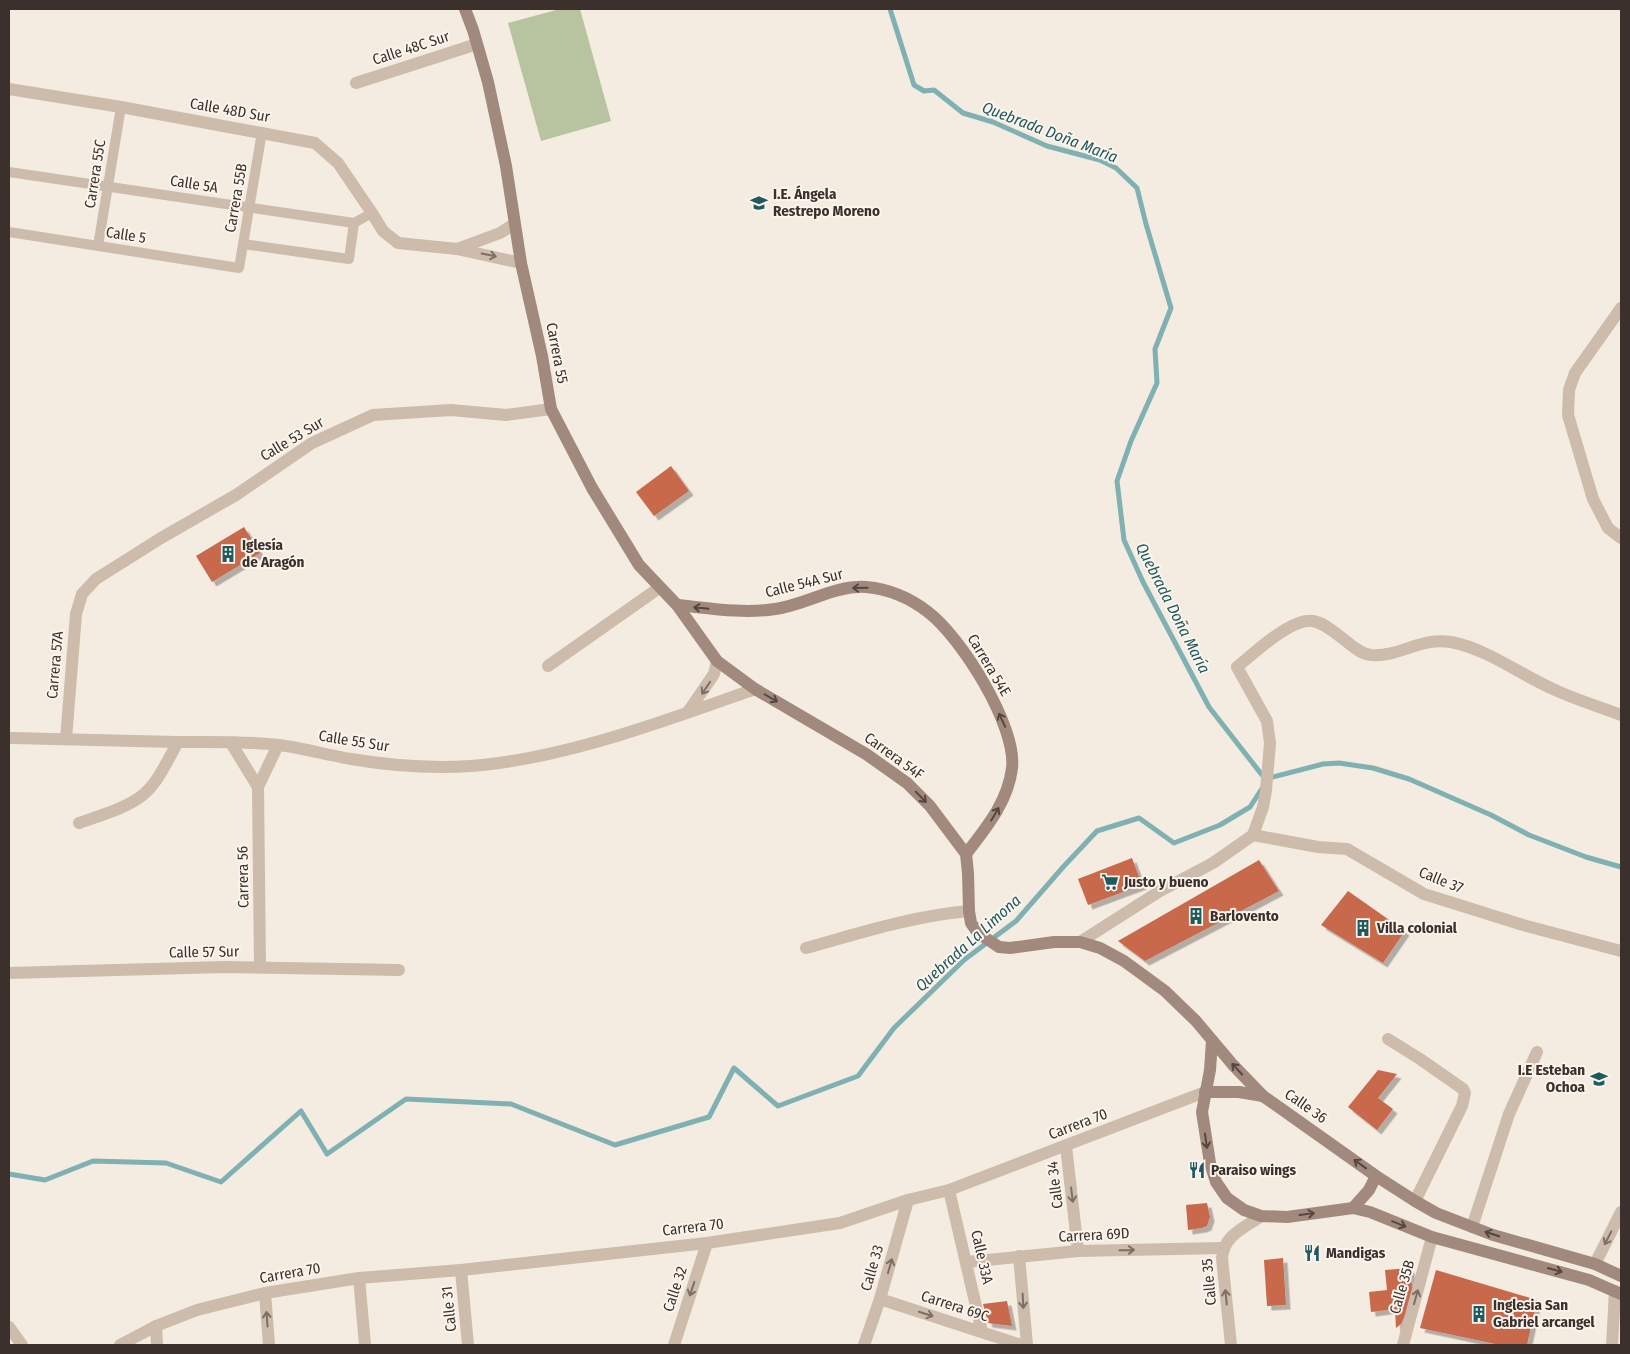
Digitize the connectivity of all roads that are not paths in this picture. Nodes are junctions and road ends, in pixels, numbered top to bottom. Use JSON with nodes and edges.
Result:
{"nodes":[{"id":1,"x":465,"y":9,"type":"edge"},
{"id":2,"x":477,"y":44,"type":"junction"},
{"id":3,"x":356,"y":83,"type":"dead end"},
{"id":4,"x":9,"y":89,"type":"edge"},
{"id":5,"x":121,"y":107,"type":"junction"},
{"id":6,"x":262,"y":132,"type":"junction"},
{"id":7,"x":9,"y":172,"type":"edge"},
{"id":8,"x":109,"y":186,"type":"junction"},
{"id":9,"x":249,"y":207,"type":"junction"},
{"id":10,"x":372,"y":213,"type":"junction"},
{"id":11,"x":354,"y":223,"type":"junction"},
{"id":12,"x":514,"y":224,"type":"junction"},
{"id":13,"x":9,"y":232,"type":"edge"},
{"id":14,"x":243,"y":244,"type":"junction"},
{"id":15,"x":98,"y":246,"type":"junction"},
{"id":16,"x":457,"y":249,"type":"junction"},
{"id":17,"x":521,"y":263,"type":"junction"},
{"id":18,"x":239,"y":268,"type":"joint"},
{"id":19,"x":1621,"y":308,"type":"edge"},
{"id":20,"x":551,"y":409,"type":"junction"},
{"id":21,"x":1621,"y":538,"type":"edge"},
{"id":22,"x":659,"y":588,"type":"junction"},
{"id":23,"x":82,"y":594,"type":"joint"},
{"id":24,"x":907,"y":598,"type":"joint"},
{"id":25,"x":676,"y":605,"type":"junction"},
{"id":26,"x":717,"y":661,"type":"junction"},
{"id":27,"x":548,"y":666,"type":"dead end"},
{"id":28,"x":755,"y":689,"type":"junction"},
{"id":29,"x":688,"y":712,"type":"junction"},
{"id":30,"x":1621,"y":715,"type":"edge"},
{"id":31,"x":9,"y":738,"type":"edge"},
{"id":32,"x":66,"y":740,"type":"junction"},
{"id":33,"x":178,"y":742,"type":"junction"},
{"id":34,"x":231,"y":743,"type":"junction"},
{"id":35,"x":278,"y":745,"type":"junction"},
{"id":36,"x":258,"y":787,"type":"junction"},
{"id":37,"x":79,"y":823,"type":"dead end"},
{"id":38,"x":1253,"y":835,"type":"junction"},
{"id":39,"x":966,"y":854,"type":"junction"},
{"id":40,"x":969,"y":911,"type":"junction"},
{"id":41,"x":1080,"y":942,"type":"junction"},
{"id":42,"x":806,"y":948,"type":"dead end"},
{"id":43,"x":1621,"y":950,"type":"edge"},
{"id":44,"x":260,"y":967,"type":"junction"},
{"id":45,"x":399,"y":970,"type":"dead end"},
{"id":46,"x":9,"y":973,"type":"edge"},
{"id":47,"x":1388,"y":1039,"type":"dead end"},
{"id":48,"x":1212,"y":1041,"type":"junction"},
{"id":49,"x":1537,"y":1052,"type":"dead end"},
{"id":50,"x":1205,"y":1092,"type":"junction"},
{"id":51,"x":1263,"y":1096,"type":"junction"},
{"id":52,"x":1179,"y":1101,"type":"junction"},
{"id":53,"x":1202,"y":1112,"type":"junction"},
{"id":54,"x":1066,"y":1146,"type":"junction"},
{"id":55,"x":1376,"y":1176,"type":"junction"},
{"id":56,"x":948,"y":1190,"type":"junction"},
{"id":57,"x":908,"y":1200,"type":"junction"},
{"id":58,"x":1415,"y":1201,"type":"junction"},
{"id":59,"x":1353,"y":1208,"type":"junction"},
{"id":60,"x":1621,"y":1212,"type":"edge"},
{"id":61,"x":1261,"y":1216,"type":"junction"},
{"id":62,"x":1472,"y":1227,"type":"junction"},
{"id":63,"x":1432,"y":1237,"type":"junction"},
{"id":64,"x":707,"y":1243,"type":"junction"},
{"id":65,"x":1223,"y":1248,"type":"junction"},
{"id":66,"x":1078,"y":1250,"type":"junction"},
{"id":67,"x":1019,"y":1256,"type":"junction"},
{"id":68,"x":967,"y":1262,"type":"junction"},
{"id":69,"x":1595,"y":1264,"type":"junction"},
{"id":70,"x":461,"y":1270,"type":"junction"},
{"id":71,"x":1621,"y":1276,"type":"edge"},
{"id":72,"x":359,"y":1278,"type":"junction"},
{"id":73,"x":1618,"y":1292,"type":"edge"},
{"id":74,"x":265,"y":1293,"type":"junction"},
{"id":75,"x":880,"y":1299,"type":"junction"},
{"id":76,"x":156,"y":1326,"type":"junction"},
{"id":77,"x":9,"y":1327,"type":"edge"},
{"id":78,"x":982,"y":1332,"type":"junction"},
{"id":79,"x":22,"y":1345,"type":"edge"},
{"id":80,"x":120,"y":1345,"type":"edge"},
{"id":81,"x":157,"y":1345,"type":"edge"},
{"id":82,"x":269,"y":1345,"type":"edge"},
{"id":83,"x":364,"y":1345,"type":"edge"},
{"id":84,"x":468,"y":1345,"type":"edge"},
{"id":85,"x":674,"y":1345,"type":"edge"},
{"id":86,"x":864,"y":1345,"type":"edge"},
{"id":87,"x":1020,"y":1345,"type":"edge"},
{"id":88,"x":1027,"y":1345,"type":"edge"},
{"id":89,"x":1231,"y":1345,"type":"edge"},
{"id":90,"x":1400,"y":1345,"type":"edge"},
{"id":91,"x":1612,"y":1345,"type":"edge"}],
"edges":[{"from":1,"to":2,"type":"main road","name":"Carrera 55"},
{"from":2,"to":3,"type":"street","name":"Calle 48C Sur"},
{"from":2,"to":12,"type":"main road","name":"Carrera 55"},
{"from":4,"to":5,"type":"street","name":"Calle 48D Sur"},
{"from":5,"to":6,"type":"street","name":"Calle 48D Sur"},
{"from":5,"to":8,"type":"street","name":"Carrera 55C"},
{"from":6,"to":9,"type":"street","name":"Carrera 55B"},
{"from":6,"to":10,"type":"street","name":"Calle 48D Sur"},
{"from":7,"to":8,"type":"street","name":"Calle 5A"},
{"from":8,"to":9,"type":"street","name":"Calle 5A"},
{"from":8,"to":15,"type":"street","name":"Carrera 55C"},
{"from":9,"to":11,"type":"street","name":"Calle 5A"},
{"from":9,"to":14,"type":"street","name":"Carrera 55B"},
{"from":10,"to":11,"type":"street"},
{"from":10,"to":16,"type":"street","name":"Calle 48D Sur"},
{"from":11,"to":14,"type":"street"},
{"from":12,"to":16,"type":"street"},
{"from":12,"to":17,"type":"main road","name":"Carrera 55"},
{"from":13,"to":15,"type":"street","name":"Calle 5"},
{"from":14,"to":18,"type":"street","name":"Carrera 55B"},
{"from":15,"to":18,"type":"street","name":"Calle 5"},
{"from":16,"to":17,"type":"street","one_way":true},
{"from":17,"to":20,"type":"main road","name":"Carrera 55"},
{"from":19,"to":21,"type":"street"},
{"from":20,"to":22,"type":"main road","name":"Carrera 55"},
{"from":20,"to":23,"type":"street","name":"Calle 53 Sur"},
{"from":22,"to":25,"type":"main road","name":"Carrera 55"},
{"from":22,"to":27,"type":"street"},
{"from":23,"to":32,"type":"street","name":"Carrera 57A"},
{"from":24,"to":25,"type":"main road","name":"Calle 54A Sur","one_way":true},
{"from":39,"to":24,"type":"main road","name":"Carrera 54E","one_way":true},
{"from":25,"to":26,"type":"main road","name":"Carrera 55"},
{"from":26,"to":28,"type":"main road","name":"Carrera 54F"},
{"from":26,"to":29,"type":"street","one_way":true},
{"from":28,"to":29,"type":"street","name":"Calle 55 Sur"},
{"from":28,"to":39,"type":"main road","name":"Carrera 54F","one_way":true},
{"from":29,"to":35,"type":"street","name":"Calle 55 Sur"},
{"from":30,"to":38,"type":"street"},
{"from":31,"to":32,"type":"street","name":"Calle 55 Sur"},
{"from":32,"to":33,"type":"street","name":"Calle 55 Sur"},
{"from":33,"to":34,"type":"street","name":"Calle 55 Sur"},
{"from":33,"to":37,"type":"street"},
{"from":34,"to":35,"type":"street","name":"Calle 55 Sur"},
{"from":34,"to":36,"type":"street"},
{"from":35,"to":36,"type":"street","name":"Carrera 56"},
{"from":36,"to":44,"type":"street","name":"Carrera 56"},
{"from":38,"to":41,"type":"street"},
{"from":38,"to":43,"type":"street","name":"Calle 37"},
{"from":39,"to":40,"type":"main road"},
{"from":40,"to":41,"type":"main road","name":"Calle 36"},
{"from":40,"to":42,"type":"street"},
{"from":41,"to":48,"type":"main road","name":"Calle 36"},
{"from":44,"to":45,"type":"street","name":"Calle 57 Sur"},
{"from":44,"to":46,"type":"street","name":"Calle 57 Sur"},
{"from":47,"to":58,"type":"street"},
{"from":48,"to":50,"type":"main road"},
{"from":51,"to":48,"type":"main road","name":"Calle 36","one_way":true},
{"from":49,"to":62,"type":"street"},
{"from":50,"to":51,"type":"main road"},
{"from":50,"to":52,"type":"street","name":"Carrera 70"},
{"from":50,"to":53,"type":"main road"},
{"from":55,"to":51,"type":"main road","name":"Calle 36","one_way":true},
{"from":52,"to":53,"type":"street"},
{"from":52,"to":54,"type":"street","name":"Carrera 70"},
{"from":53,"to":61,"type":"main road","one_way":true},
{"from":54,"to":56,"type":"street","name":"Carrera 70"},
{"from":54,"to":66,"type":"street","name":"Calle 34","one_way":true},
{"from":55,"to":58,"type":"main road","name":"Calle 36"},
{"from":55,"to":59,"type":"main road"},
{"from":56,"to":57,"type":"street","name":"Carrera 70"},
{"from":56,"to":68,"type":"street","name":"Calle 33A"},
{"from":57,"to":64,"type":"street","name":"Carrera 70"},
{"from":75,"to":57,"type":"street","name":"Calle 33","one_way":true},
{"from":58,"to":62,"type":"main road","name":"Calle 36"},
{"from":61,"to":59,"type":"main road","one_way":true},
{"from":59,"to":63,"type":"main road","one_way":true},
{"from":60,"to":69,"type":"street","one_way":true},
{"from":61,"to":65,"type":"street","name":"Calle 35"},
{"from":69,"to":62,"type":"main road","name":"Calle 36","one_way":true},
{"from":63,"to":73,"type":"main road","one_way":true},
{"from":90,"to":63,"type":"street","name":"Calle 35B","one_way":true},
{"from":64,"to":70,"type":"street","name":"Carrera 70"},
{"from":64,"to":85,"type":"street","name":"Calle 32","one_way":true},
{"from":66,"to":65,"type":"street","name":"Carrera 69D","one_way":true},
{"from":89,"to":65,"type":"street","name":"Calle 35","one_way":true},
{"from":66,"to":67,"type":"street","name":"Carrera 69D"},
{"from":67,"to":68,"type":"street","name":"Carrera 69D"},
{"from":67,"to":88,"type":"street","one_way":true},
{"from":68,"to":78,"type":"street","name":"Calle 33A"},
{"from":69,"to":71,"type":"main road","name":"Calle 36"},
{"from":70,"to":72,"type":"street","name":"Carrera 70"},
{"from":70,"to":84,"type":"street","name":"Calle 31"},
{"from":72,"to":74,"type":"street","name":"Carrera 70"},
{"from":72,"to":83,"type":"street"},
{"from":73,"to":91,"type":"street"},
{"from":74,"to":76,"type":"street","name":"Carrera 70"},
{"from":82,"to":74,"type":"street","one_way":true},
{"from":75,"to":78,"type":"street","name":"Carrera 69C","one_way":true},
{"from":75,"to":86,"type":"street","name":"Calle 33"},
{"from":76,"to":80,"type":"street","name":"Carrera 70"},
{"from":76,"to":81,"type":"street"},
{"from":77,"to":79,"type":"street"},
{"from":78,"to":87,"type":"street","name":"Carrera 69C"}]}
